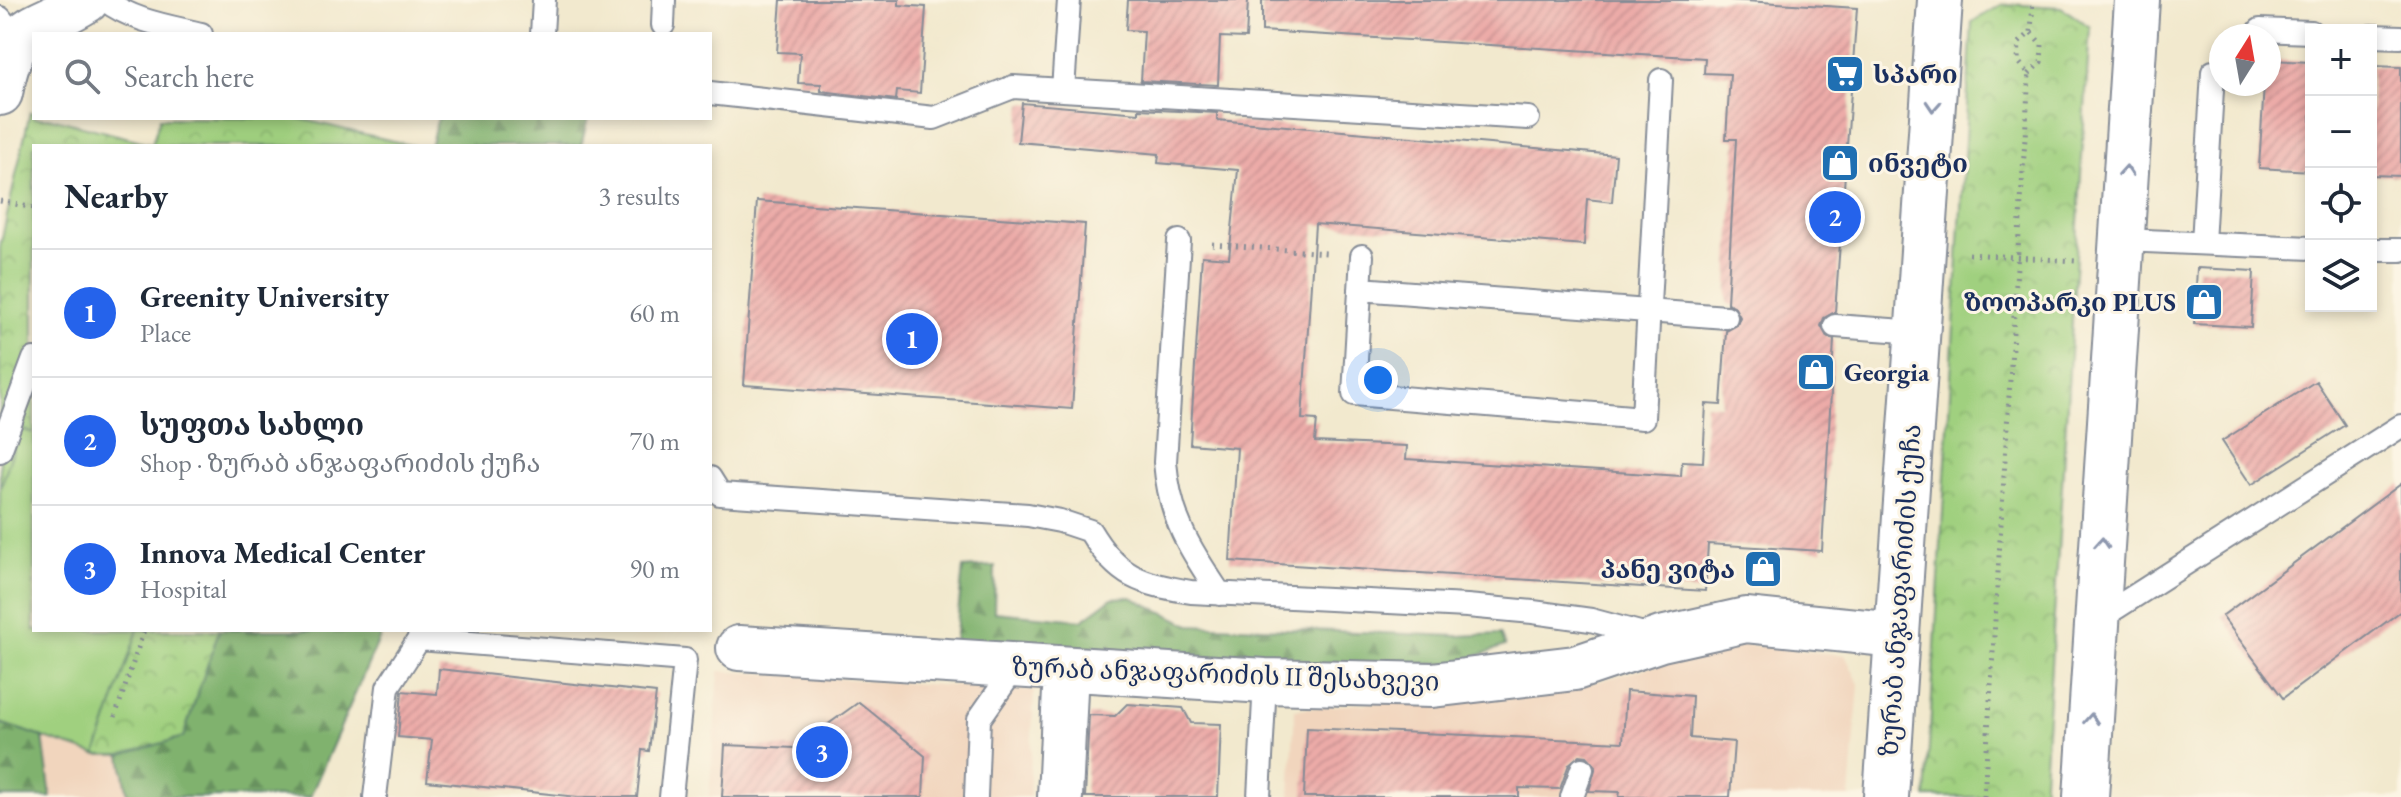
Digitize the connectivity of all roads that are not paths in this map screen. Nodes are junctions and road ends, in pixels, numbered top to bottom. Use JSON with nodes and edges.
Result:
{"nodes":[{"id":1,"x":87,"y":0,"type":"edge"},
{"id":2,"x":105,"y":0,"type":"edge"},
{"id":3,"x":544,"y":0,"type":"edge"},
{"id":4,"x":664,"y":0,"type":"edge"},
{"id":5,"x":1069,"y":0,"type":"edge"},
{"id":6,"x":1940,"y":0,"type":"edge"},
{"id":7,"x":2137,"y":0,"type":"edge"},
{"id":8,"x":663,"y":25,"type":"dead end"},
{"id":9,"x":8,"y":29,"type":"edge"},
{"id":10,"x":2281,"y":31,"type":"edge"},
{"id":11,"x":193,"y":32,"type":"edge"},
{"id":12,"x":542,"y":32,"type":"edge"},
{"id":13,"x":2305,"y":32,"type":"edge"},
{"id":14,"x":2377,"y":36,"type":"edge"},
{"id":15,"x":2401,"y":37,"type":"edge"},
{"id":16,"x":1661,"y":80,"type":"dead end"},
{"id":17,"x":1063,"y":90,"type":"junction"},
{"id":18,"x":0,"y":93,"type":"edge"},
{"id":19,"x":712,"y":93,"type":"edge"},
{"id":20,"x":2212,"y":96,"type":"edge"},
{"id":21,"x":1528,"y":118,"type":"dead end"},
{"id":22,"x":2122,"y":240,"type":"junction"},
{"id":23,"x":1179,"y":241,"type":"road end"},
{"id":24,"x":2203,"y":243,"type":"junction"},
{"id":25,"x":2305,"y":248,"type":"edge"},
{"id":26,"x":2377,"y":250,"type":"edge"},
{"id":27,"x":2401,"y":250,"type":"edge"},
{"id":28,"x":1362,"y":256,"type":"road end"},
{"id":29,"x":1360,"y":289,"type":"junction"},
{"id":30,"x":1650,"y":312,"type":"junction"},
{"id":31,"x":1726,"y":317,"type":"dead end"},
{"id":32,"x":1835,"y":326,"type":"dead end"},
{"id":33,"x":1918,"y":332,"type":"junction"},
{"id":34,"x":32,"y":364,"type":"edge"},
{"id":35,"x":2401,"y":426,"type":"edge"},
{"id":36,"x":0,"y":451,"type":"edge"},
{"id":37,"x":713,"y":490,"type":"edge"},
{"id":38,"x":1220,"y":594,"type":"junction"},
{"id":39,"x":2097,"y":620,"type":"junction"},
{"id":40,"x":1897,"y":635,"type":"junction"},
{"id":41,"x":1661,"y":639,"type":"junction"},
{"id":42,"x":739,"y":648,"type":"dead end"},
{"id":43,"x":1016,"y":666,"type":"junction"},
{"id":44,"x":1066,"y":669,"type":"junction"},
{"id":45,"x":1265,"y":681,"type":"junction"},
{"id":46,"x":1582,"y":769,"type":"dead end"},
{"id":47,"x":375,"y":797,"type":"edge"},
{"id":48,"x":671,"y":797,"type":"edge"},
{"id":49,"x":976,"y":797,"type":"edge"},
{"id":50,"x":1060,"y":797,"type":"edge"},
{"id":51,"x":1259,"y":797,"type":"edge"},
{"id":52,"x":1572,"y":797,"type":"edge"},
{"id":53,"x":1886,"y":797,"type":"edge"},
{"id":54,"x":2086,"y":797,"type":"edge"}],
"edges":[{"from":1,"to":9,"type":"main road"},
{"from":2,"to":11,"type":"lane"},
{"from":3,"to":12,"type":"lane"},
{"from":4,"to":8,"type":"lane"},
{"from":5,"to":17,"type":"lane"},
{"from":6,"to":33,"type":"main road","name":"ზურაბ ანჯაფარიძის ქუჩა","one_way":true},
{"from":22,"to":7,"type":"main road","one_way":true},
{"from":9,"to":18,"type":"main road"},
{"from":10,"to":13,"type":"lane"},
{"from":14,"to":15,"type":"lane"},
{"from":16,"to":30,"type":"lane"},
{"from":17,"to":19,"type":"lane"},
{"from":17,"to":21,"type":"lane"},
{"from":20,"to":24,"type":"lane"},
{"from":22,"to":24,"type":"lane"},
{"from":39,"to":22,"type":"main road","one_way":true},
{"from":23,"to":38,"type":"lane"},
{"from":24,"to":25,"type":"lane"},
{"from":26,"to":27,"type":"lane"},
{"from":28,"to":29,"type":"lane"},
{"from":29,"to":30,"type":"lane"},
{"from":29,"to":30,"type":"lane"},
{"from":30,"to":31,"type":"lane"},
{"from":32,"to":33,"type":"lane"},
{"from":33,"to":40,"type":"main road","name":"ზურაბ ანჯაფარიძის ქუჩა"},
{"from":34,"to":36,"type":"lane"},
{"from":35,"to":39,"type":"lane"},
{"from":37,"to":38,"type":"lane"},
{"from":38,"to":41,"type":"lane"},
{"from":54,"to":39,"type":"main road","one_way":true},
{"from":40,"to":41,"type":"main road","name":"ზურაბ ანჯაფარიძის II შესახვევი"},
{"from":40,"to":53,"type":"main road","name":"ზურაბ ანჯაფარიძის ქუჩა"},
{"from":41,"to":45,"type":"main road","name":"ზურაბ ანჯაფარიძის II შესახვევი"},
{"from":42,"to":43,"type":"main road","name":"ზურაბ ანჯაფარიძის II შესახვევი"},
{"from":43,"to":44,"type":"main road","name":"ზურაბ ანჯაფარიძის II შესახვევი"},
{"from":43,"to":49,"type":"lane"},
{"from":44,"to":45,"type":"main road","name":"ზურაბ ანჯაფარიძის II შესახვევი"},
{"from":44,"to":50,"type":"main road"},
{"from":45,"to":51,"type":"lane"},
{"from":46,"to":52,"type":"lane"},
{"from":47,"to":48,"type":"lane"}]}
